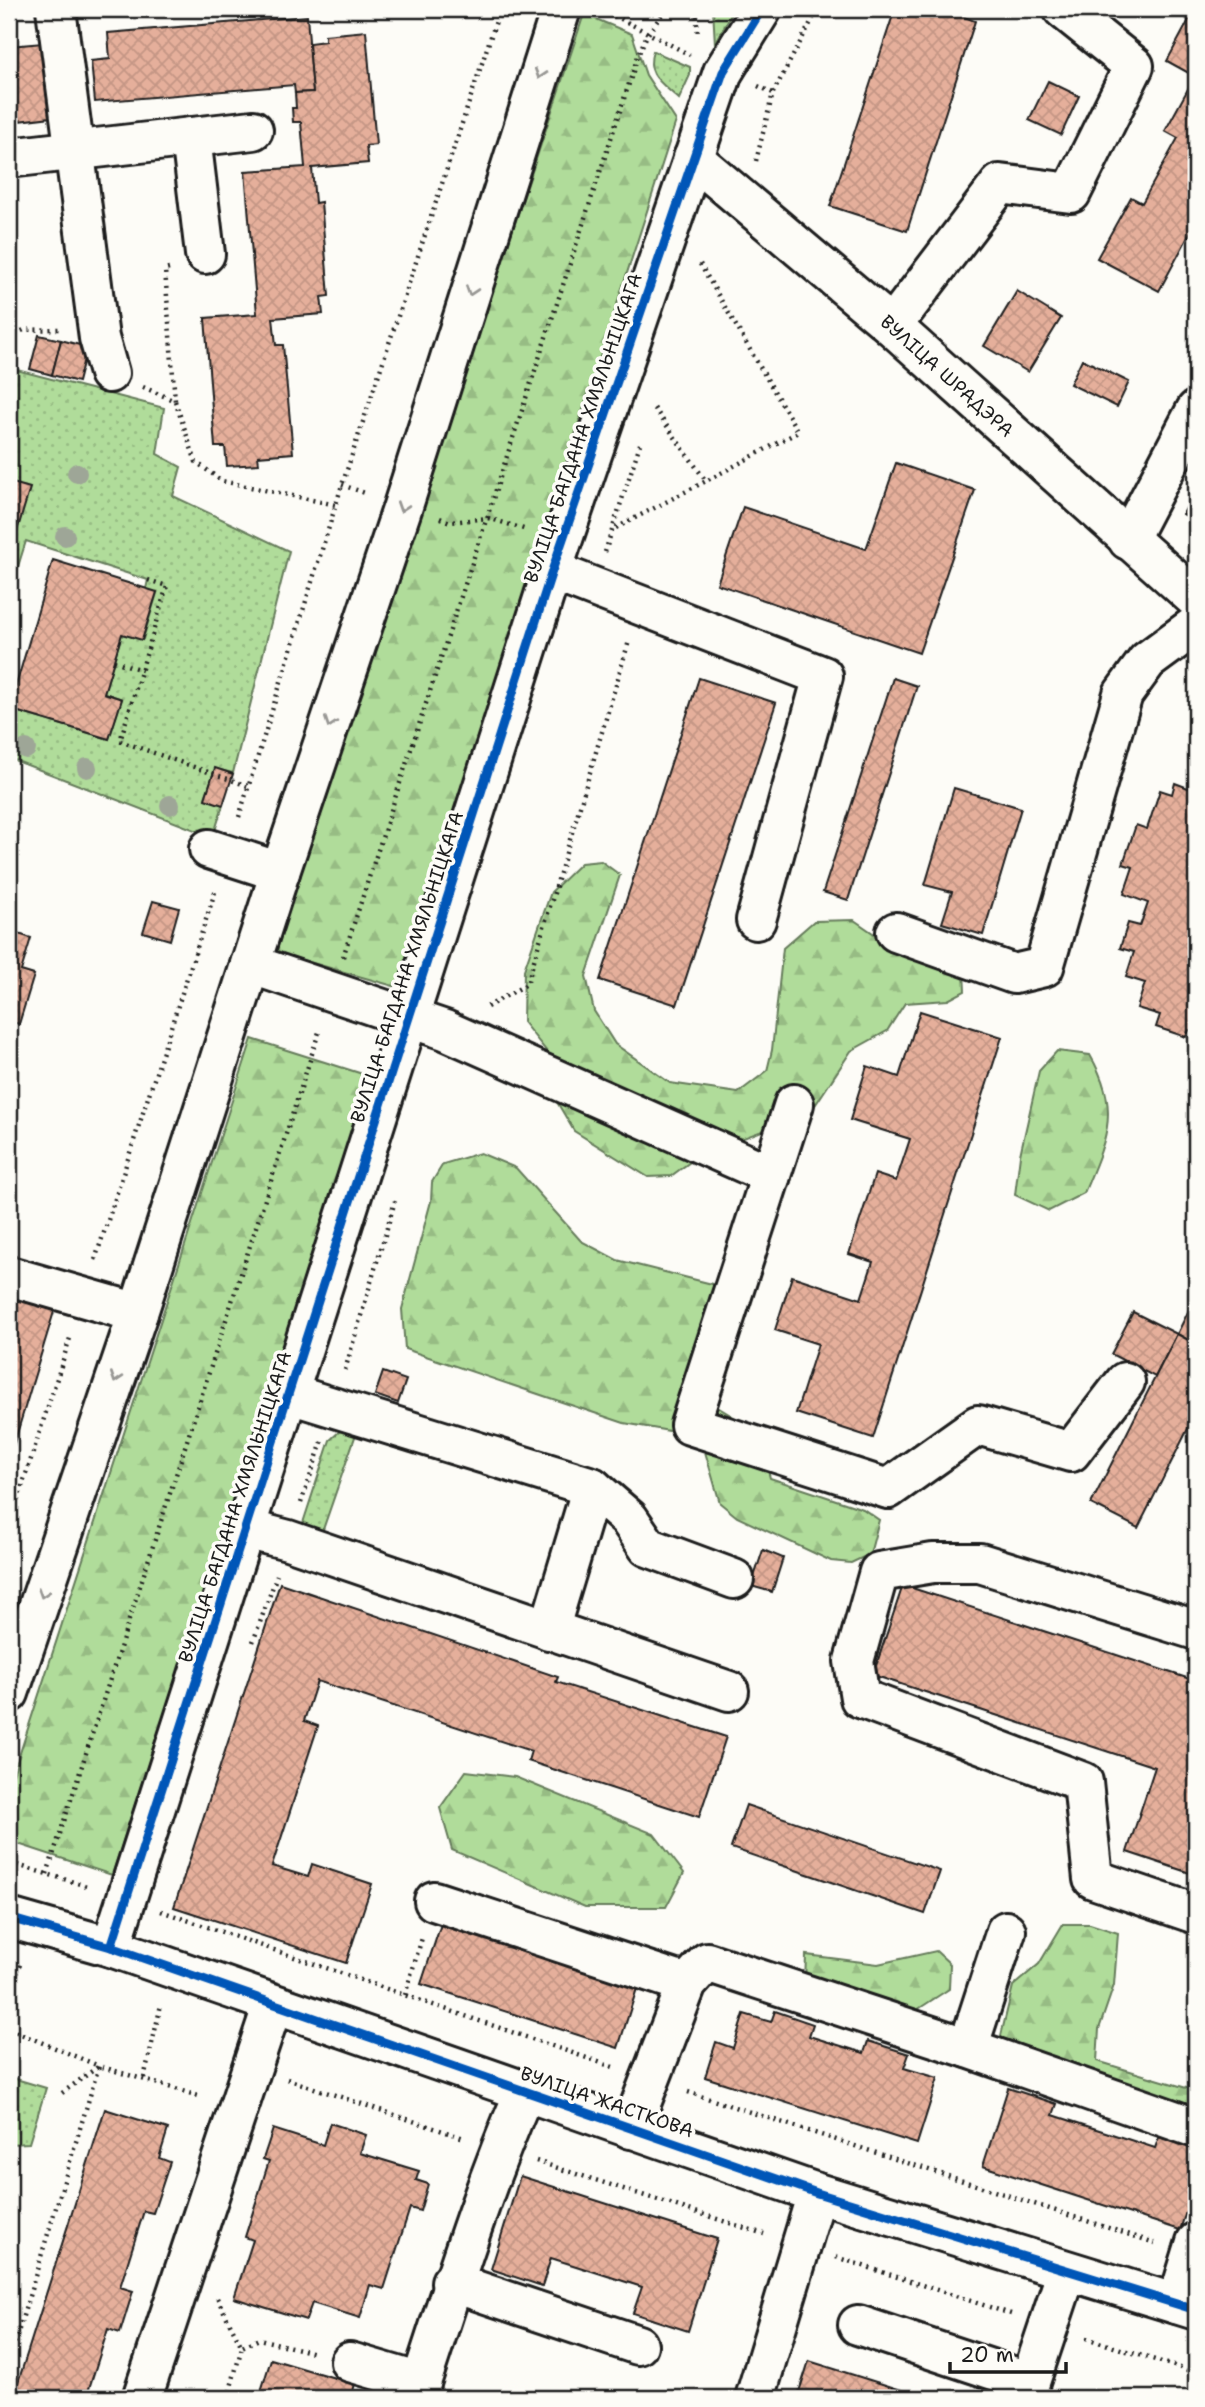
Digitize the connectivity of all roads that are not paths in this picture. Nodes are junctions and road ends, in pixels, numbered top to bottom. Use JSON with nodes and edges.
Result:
{"nodes":[{"id":1,"x":55,"y":9,"type":"edge"},
{"id":2,"x":561,"y":9,"type":"edge"},
{"id":3,"x":762,"y":9,"type":"edge"},
{"id":4,"x":1063,"y":9,"type":"edge"},
{"id":5,"x":253,"y":130,"type":"dead end"},
{"id":6,"x":191,"y":137,"type":"junction"},
{"id":7,"x":74,"y":152,"type":"junction"},
{"id":8,"x":9,"y":158,"type":"edge"},
{"id":9,"x":694,"y":158,"type":"junction"},
{"id":10,"x":205,"y":254,"type":"road end"},
{"id":11,"x":892,"y":326,"type":"junction"},
{"id":12,"x":109,"y":373,"type":"road end"},
{"id":13,"x":1196,"y":410,"type":"edge"},
{"id":14,"x":1128,"y":540,"type":"junction"},
{"id":15,"x":558,"y":556,"type":"junction"},
{"id":16,"x":1196,"y":599,"type":"edge"},
{"id":17,"x":1196,"y":625,"type":"edge"},
{"id":18,"x":218,"y":853,"type":"road end"},
{"id":19,"x":280,"y":872,"type":"junction"},
{"id":20,"x":756,"y":920,"type":"dead end"},
{"id":21,"x":896,"y":932,"type":"dead end"},
{"id":22,"x":250,"y":964,"type":"junction"},
{"id":23,"x":410,"y":1017,"type":"junction"},
{"id":24,"x":794,"y":1104,"type":"dead end"},
{"id":25,"x":771,"y":1175,"type":"junction"},
{"id":26,"x":9,"y":1276,"type":"edge"},
{"id":27,"x":138,"y":1313,"type":"junction"},
{"id":28,"x":1125,"y":1382,"type":"dead end"},
{"id":29,"x":290,"y":1394,"type":"junction"},
{"id":30,"x":592,"y":1487,"type":"junction"},
{"id":31,"x":246,"y":1529,"type":"junction"},
{"id":32,"x":734,"y":1579,"type":"dead end"},
{"id":33,"x":549,"y":1630,"type":"junction"},
{"id":34,"x":1196,"y":1630,"type":"edge"},
{"id":35,"x":729,"y":1691,"type":"dead end"},
{"id":36,"x":9,"y":1693,"type":"edge"},
{"id":37,"x":434,"y":1900,"type":"road end"},
{"id":38,"x":1196,"y":1914,"type":"edge"},
{"id":39,"x":9,"y":1917,"type":"edge"},
{"id":40,"x":1006,"y":1931,"type":"dead end"},
{"id":41,"x":111,"y":1947,"type":"junction"},
{"id":42,"x":687,"y":1984,"type":"junction"},
{"id":43,"x":273,"y":2004,"type":"junction"},
{"id":44,"x":968,"y":2048,"type":"junction"},
{"id":45,"x":524,"y":2091,"type":"junction"},
{"id":46,"x":1196,"y":2128,"type":"edge"},
{"id":47,"x":631,"y":2129,"type":"junction"},
{"id":48,"x":817,"y":2193,"type":"junction"},
{"id":49,"x":1196,"y":2242,"type":"edge"},
{"id":50,"x":1067,"y":2271,"type":"junction"},
{"id":51,"x":452,"y":2281,"type":"junction"},
{"id":52,"x":1186,"y":2307,"type":"edge"},
{"id":53,"x":858,"y":2325,"type":"dead end"},
{"id":54,"x":638,"y":2345,"type":"dead end"},
{"id":55,"x":350,"y":2361,"type":"road end"},
{"id":56,"x":418,"y":2391,"type":"edge"},
{"id":57,"x":142,"y":2398,"type":"edge"},
{"id":58,"x":755,"y":2398,"type":"edge"}],
"edges":[{"from":1,"to":7,"type":"street"},
{"from":2,"to":19,"type":"street","one_way":true},
{"from":3,"to":9,"type":"street","name":"ВУЛІЦА БАГДАНА ХМЯЛЬНІЦКАГА"},
{"from":4,"to":11,"type":"street"},
{"from":5,"to":6,"type":"street"},
{"from":6,"to":7,"type":"street"},
{"from":6,"to":10,"type":"street"},
{"from":7,"to":8,"type":"street"},
{"from":7,"to":12,"type":"street"},
{"from":9,"to":11,"type":"street","name":"ВУЛІЦА ШРАДЭРА"},
{"from":9,"to":15,"type":"street","name":"ВУЛІЦА БАГДАНА ХМЯЛЬНІЦКАГА"},
{"from":11,"to":14,"type":"street","name":"ВУЛІЦА ШРАДЭРА"},
{"from":13,"to":14,"type":"street"},
{"from":14,"to":16,"type":"street","name":"ВУЛІЦА ШРАДЭРА"},
{"from":15,"to":20,"type":"street"},
{"from":15,"to":23,"type":"street","name":"ВУЛІЦА БАГДАНА ХМЯЛЬНІЦКАГА"},
{"from":17,"to":21,"type":"street"},
{"from":18,"to":19,"type":"street"},
{"from":19,"to":22,"type":"street"},
{"from":22,"to":23,"type":"street"},
{"from":22,"to":27,"type":"street"},
{"from":23,"to":25,"type":"street"},
{"from":23,"to":29,"type":"street","name":"ВУЛІЦА БАГДАНА ХМЯЛЬНІЦКАГА"},
{"from":24,"to":25,"type":"street"},
{"from":25,"to":28,"type":"street"},
{"from":26,"to":27,"type":"street"},
{"from":27,"to":36,"type":"street","one_way":true},
{"from":29,"to":30,"type":"street"},
{"from":29,"to":31,"type":"street","name":"ВУЛІЦА БАГДАНА ХМЯЛЬНІЦКАГА"},
{"from":30,"to":32,"type":"street"},
{"from":30,"to":33,"type":"street"},
{"from":31,"to":33,"type":"street"},
{"from":31,"to":41,"type":"street","name":"ВУЛІЦА БАГДАНА ХМЯЛЬНІЦКАГА"},
{"from":33,"to":35,"type":"street"},
{"from":34,"to":38,"type":"street"},
{"from":37,"to":42,"type":"street"},
{"from":39,"to":41,"type":"street","name":"ВУЛІЦА ЖАСТКОВА"},
{"from":40,"to":44,"type":"street"},
{"from":41,"to":43,"type":"street","name":"ВУЛІЦА ЖАСТКОВА"},
{"from":42,"to":44,"type":"street"},
{"from":42,"to":47,"type":"street"},
{"from":43,"to":45,"type":"street","name":"ВУЛІЦА ЖАСТКОВА"},
{"from":43,"to":57,"type":"street"},
{"from":44,"to":46,"type":"street"},
{"from":45,"to":47,"type":"street","name":"ВУЛІЦА ЖАСТКОВА"},
{"from":45,"to":51,"type":"street"},
{"from":47,"to":48,"type":"street","name":"ВУЛІЦА ЖАСТКОВА"},
{"from":48,"to":50,"type":"street","name":"ВУЛІЦА ЖАСТКОВА"},
{"from":48,"to":58,"type":"street"},
{"from":49,"to":52,"type":"street"},
{"from":50,"to":52,"type":"street","name":"ВУЛІЦА ЖАСТКОВА"},
{"from":50,"to":53,"type":"street"},
{"from":51,"to":54,"type":"street"},
{"from":51,"to":56,"type":"street"},
{"from":55,"to":56,"type":"street"}]}
